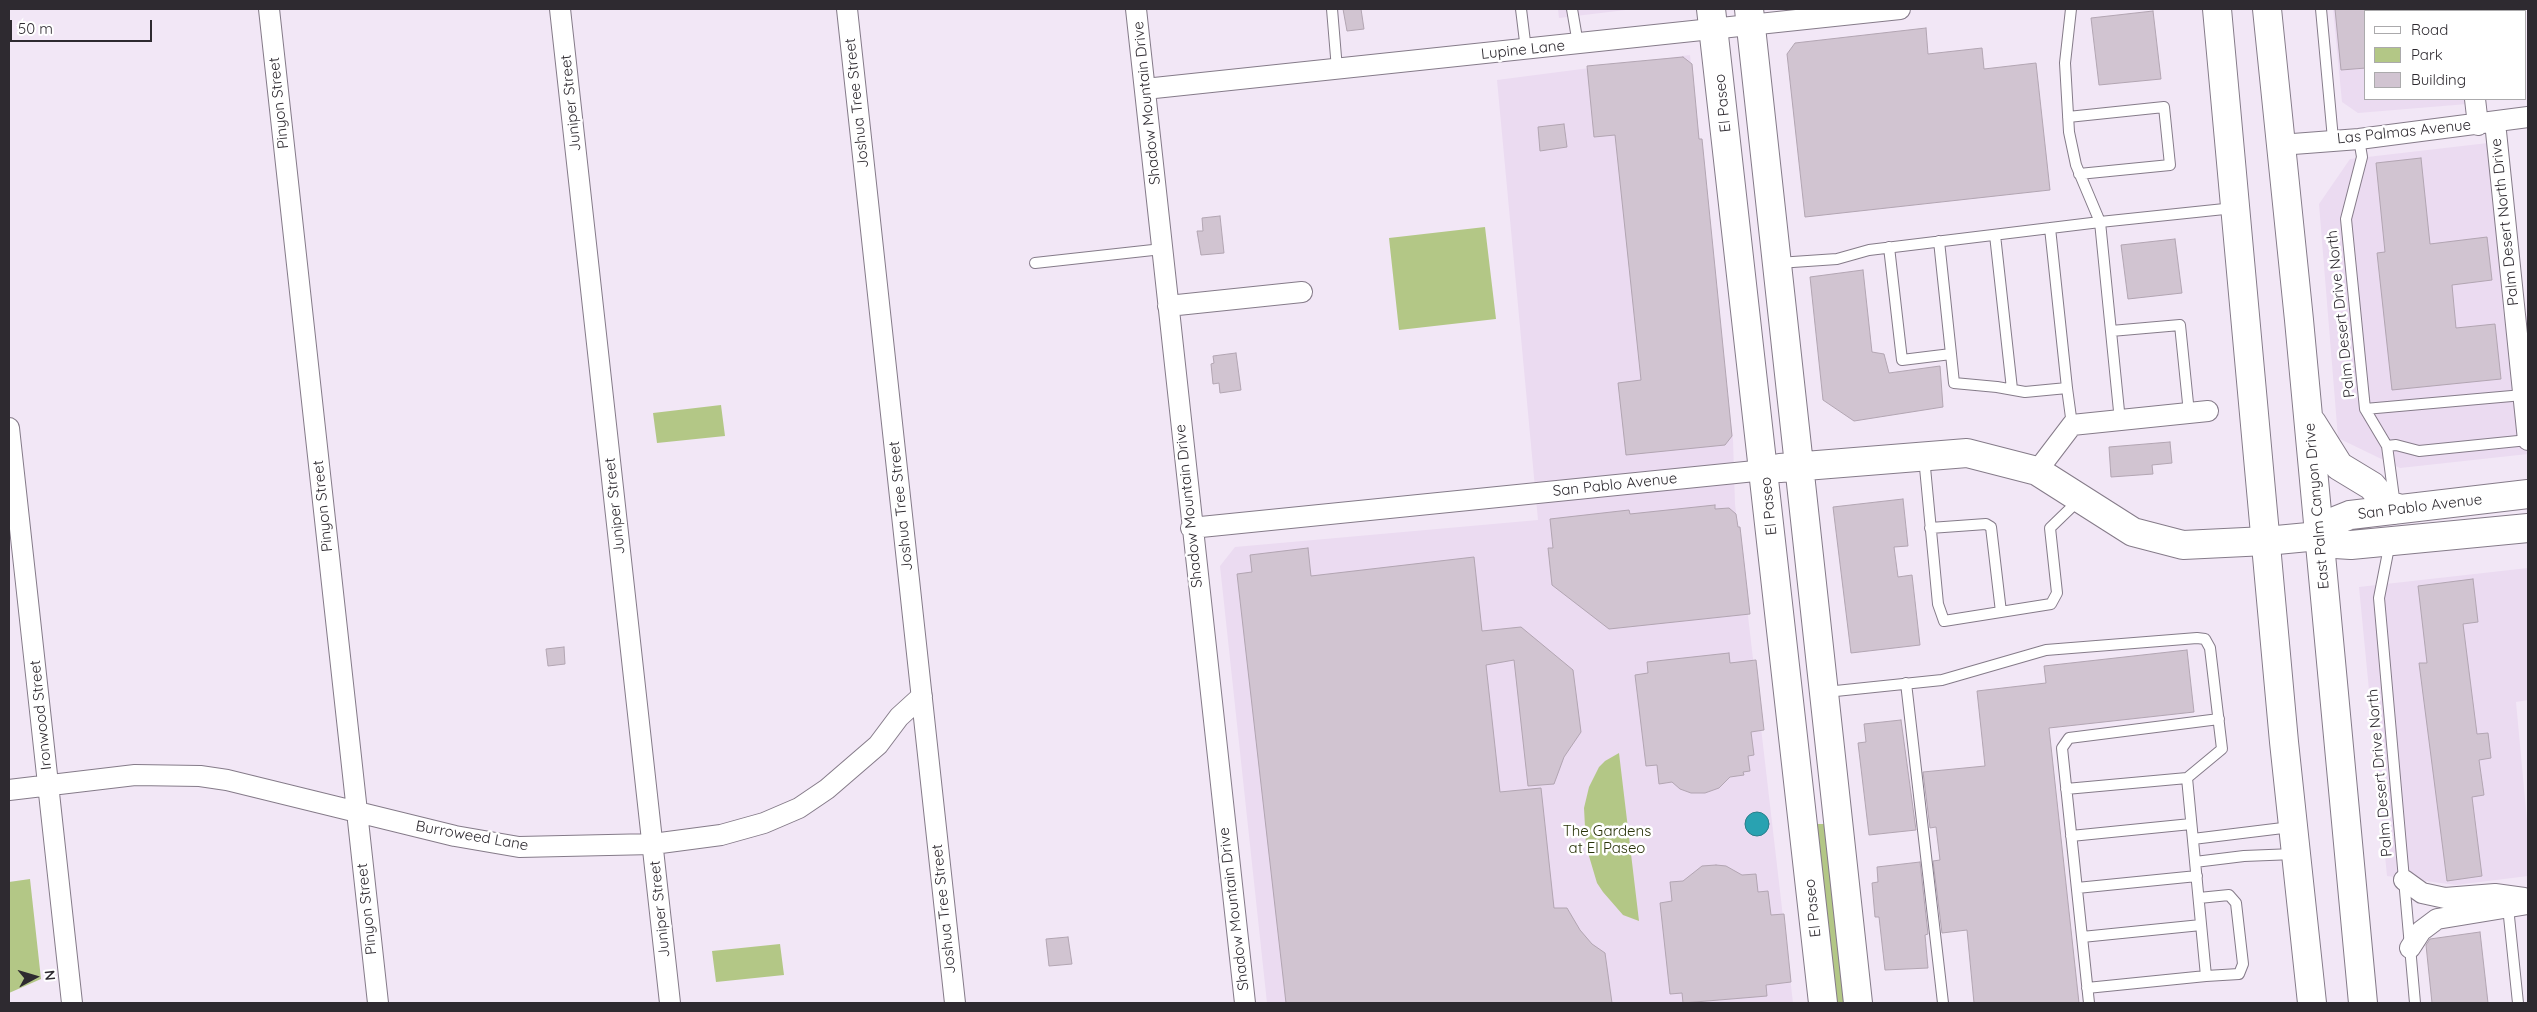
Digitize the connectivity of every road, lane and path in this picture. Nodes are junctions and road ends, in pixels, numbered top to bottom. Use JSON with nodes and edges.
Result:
{"nodes":[{"id":1,"x":269,"y":9,"type":"edge"},
{"id":2,"x":560,"y":9,"type":"edge"},
{"id":3,"x":847,"y":9,"type":"edge"},
{"id":4,"x":1136,"y":9,"type":"edge"},
{"id":5,"x":1332,"y":9,"type":"edge"},
{"id":6,"x":1521,"y":9,"type":"edge"},
{"id":7,"x":1572,"y":9,"type":"edge"},
{"id":8,"x":1888,"y":9,"type":"edge"},
{"id":9,"x":2071,"y":9,"type":"edge"},
{"id":10,"x":2217,"y":9,"type":"edge"},
{"id":11,"x":2267,"y":9,"type":"edge"},
{"id":12,"x":2321,"y":9,"type":"edge"},
{"id":13,"x":1750,"y":17,"type":"edge"},
{"id":14,"x":1714,"y":19,"type":"edge"},
{"id":15,"x":1578,"y":44,"type":"junction"},
{"id":16,"x":1526,"y":50,"type":"junction"},
{"id":17,"x":1337,"y":69,"type":"junction"},
{"id":18,"x":1145,"y":89,"type":"junction"},
{"id":19,"x":2475,"y":100,"type":"edge"},
{"id":20,"x":2068,"y":117,"type":"junction"},
{"id":21,"x":2528,"y":117,"type":"edge"},
{"id":22,"x":2486,"y":124,"type":"junction"},
{"id":23,"x":2359,"y":139,"type":"junction"},
{"id":24,"x":2333,"y":140,"type":"junction"},
{"id":25,"x":2280,"y":145,"type":"junction"},
{"id":26,"x":2080,"y":174,"type":"junction"},
{"id":27,"x":2235,"y":208,"type":"junction"},
{"id":28,"x":2100,"y":222,"type":"junction"},
{"id":29,"x":2050,"y":228,"type":"junction"},
{"id":30,"x":1995,"y":235,"type":"junction"},
{"id":31,"x":1939,"y":241,"type":"junction"},
{"id":32,"x":1889,"y":248,"type":"junction"},
{"id":33,"x":1162,"y":249,"type":"junction"},
{"id":34,"x":1035,"y":263,"type":"dead end"},
{"id":35,"x":1776,"y":263,"type":"junction"},
{"id":36,"x":1302,"y":292,"type":"dead end"},
{"id":37,"x":1168,"y":306,"type":"junction"},
{"id":38,"x":2522,"y":312,"type":"edge"},
{"id":39,"x":2111,"y":331,"type":"junction"},
{"id":40,"x":1951,"y":354,"type":"junction"},
{"id":41,"x":2068,"y":388,"type":"junction"},
{"id":42,"x":2012,"y":390,"type":"junction"},
{"id":43,"x":2524,"y":395,"type":"junction"},
{"id":44,"x":2365,"y":409,"type":"junction"},
{"id":45,"x":2199,"y":412,"type":"joint"},
{"id":46,"x":2309,"y":418,"type":"junction"},
{"id":47,"x":2120,"y":421,"type":"junction"},
{"id":48,"x":2072,"y":426,"type":"junction"},
{"id":49,"x":9,"y":428,"type":"edge"},
{"id":50,"x":2528,"y":440,"type":"edge"},
{"id":51,"x":2387,"y":446,"type":"junction"},
{"id":52,"x":1923,"y":456,"type":"junction"},
{"id":53,"x":1798,"y":466,"type":"junction"},
{"id":54,"x":1765,"y":470,"type":"junction"},
{"id":55,"x":2037,"y":471,"type":"junction"},
{"id":56,"x":2528,"y":494,"type":"edge"},
{"id":57,"x":2081,"y":499,"type":"junction"},
{"id":58,"x":2437,"y":505,"type":"junction"},
{"id":59,"x":2392,"y":510,"type":"junction"},
{"id":60,"x":1191,"y":528,"type":"junction"},
{"id":61,"x":1930,"y":528,"type":"junction"},
{"id":62,"x":2528,"y":528,"type":"edge"},
{"id":63,"x":2319,"y":536,"type":"junction"},
{"id":64,"x":2266,"y":541,"type":"junction"},
{"id":65,"x":2390,"y":542,"type":"junction"},
{"id":66,"x":2001,"y":612,"type":"junction"},
{"id":67,"x":1906,"y":683,"type":"junction"},
{"id":68,"x":1824,"y":692,"type":"junction"},
{"id":69,"x":922,"y":696,"type":"junction"},
{"id":70,"x":2219,"y":718,"type":"junction"},
{"id":71,"x":1832,"y":770,"type":"junction"},
{"id":72,"x":1798,"y":774,"type":"junction"},
{"id":73,"x":2187,"y":778,"type":"junction"},
{"id":74,"x":48,"y":785,"type":"junction"},
{"id":75,"x":2066,"y":789,"type":"junction"},
{"id":76,"x":9,"y":790,"type":"edge"},
{"id":77,"x":356,"y":811,"type":"junction"},
{"id":78,"x":1837,"y":816,"type":"junction"},
{"id":79,"x":1803,"y":822,"type":"junction"},
{"id":80,"x":2192,"y":824,"type":"junction"},
{"id":81,"x":2292,"y":827,"type":"junction"},
{"id":82,"x":2071,"y":836,"type":"junction"},
{"id":83,"x":2193,"y":839,"type":"junction"},
{"id":84,"x":653,"y":844,"type":"junction"},
{"id":85,"x":2295,"y":854,"type":"junction"},
{"id":86,"x":2195,"y":862,"type":"junction"},
{"id":87,"x":2197,"y":876,"type":"junction"},
{"id":88,"x":2404,"y":880,"type":"junction"},
{"id":89,"x":2077,"y":888,"type":"junction"},
{"id":90,"x":2199,"y":898,"type":"junction"},
{"id":91,"x":2528,"y":899,"type":"edge"},
{"id":92,"x":2528,"y":904,"type":"edge"},
{"id":93,"x":2508,"y":907,"type":"junction"},
{"id":94,"x":2201,"y":926,"type":"junction"},
{"id":95,"x":2082,"y":937,"type":"junction"},
{"id":96,"x":2410,"y":948,"type":"junction"},
{"id":97,"x":2206,"y":976,"type":"junction"},
{"id":98,"x":2088,"y":988,"type":"junction"},
{"id":99,"x":1825,"y":997,"type":"edge"},
{"id":100,"x":72,"y":1003,"type":"edge"},
{"id":101,"x":378,"y":1003,"type":"edge"},
{"id":102,"x":670,"y":1003,"type":"edge"},
{"id":103,"x":955,"y":1003,"type":"edge"},
{"id":104,"x":1245,"y":1003,"type":"edge"},
{"id":105,"x":1858,"y":1003,"type":"edge"},
{"id":106,"x":1943,"y":1003,"type":"edge"},
{"id":107,"x":2089,"y":1003,"type":"edge"},
{"id":108,"x":2312,"y":1003,"type":"edge"},
{"id":109,"x":2362,"y":1003,"type":"edge"},
{"id":110,"x":2415,"y":1003,"type":"edge"},
{"id":111,"x":2518,"y":1003,"type":"edge"}],
"edges":[{"from":1,"to":77,"type":"street","name":"Pinyon Street"},
{"from":2,"to":84,"type":"street","name":"Juniper Street"},
{"from":3,"to":69,"type":"street","name":"Joshua Tree Street"},
{"from":4,"to":18,"type":"street","name":"Shadow Mountain Drive"},
{"from":5,"to":17,"type":"lane"},
{"from":6,"to":16,"type":"lane"},
{"from":7,"to":15,"type":"lane"},
{"from":8,"to":13,"type":"street","name":"Lupine Lane"},
{"from":9,"to":20,"type":"lane"},
{"from":10,"to":27,"type":"street"},
{"from":11,"to":25,"type":"street","name":"East Palm Canyon Drive"},
{"from":12,"to":24,"type":"lane"},
{"from":13,"to":14,"type":"street","name":"Lupine Lane"},
{"from":13,"to":35,"type":"street"},
{"from":14,"to":15,"type":"street","name":"Lupine Lane"},
{"from":14,"to":54,"type":"street","name":"El Paseo"},
{"from":15,"to":16,"type":"street","name":"Lupine Lane"},
{"from":16,"to":17,"type":"street","name":"Lupine Lane"},
{"from":17,"to":18,"type":"street","name":"Lupine Lane"},
{"from":18,"to":33,"type":"street","name":"Shadow Mountain Drive"},
{"from":19,"to":22,"type":"street","name":"Palm Desert North Drive"},
{"from":20,"to":26,"type":"lane"},
{"from":20,"to":26,"type":"lane"},
{"from":21,"to":22,"type":"street","name":"Las Palmas Avenue"},
{"from":22,"to":23,"type":"street","name":"Las Palmas Avenue"},
{"from":22,"to":38,"type":"street","name":"Palm Desert North Drive"},
{"from":23,"to":24,"type":"street","name":"Las Palmas Avenue"},
{"from":23,"to":44,"type":"lane","name":"Palm Desert Drive North"},
{"from":24,"to":25,"type":"street","name":"Las Palmas Avenue"},
{"from":25,"to":46,"type":"street","name":"East Palm Canyon Drive"},
{"from":26,"to":28,"type":"lane"},
{"from":27,"to":28,"type":"lane"},
{"from":27,"to":64,"type":"street"},
{"from":28,"to":29,"type":"lane"},
{"from":28,"to":39,"type":"lane"},
{"from":29,"to":30,"type":"lane"},
{"from":29,"to":41,"type":"lane"},
{"from":30,"to":31,"type":"lane"},
{"from":30,"to":42,"type":"lane"},
{"from":31,"to":32,"type":"lane"},
{"from":31,"to":40,"type":"lane"},
{"from":32,"to":35,"type":"lane"},
{"from":32,"to":40,"type":"lane"},
{"from":33,"to":34,"type":"lane"},
{"from":33,"to":37,"type":"street","name":"Shadow Mountain Drive"},
{"from":35,"to":53,"type":"street"},
{"from":36,"to":37,"type":"street"},
{"from":37,"to":60,"type":"street","name":"Shadow Mountain Drive"},
{"from":38,"to":43,"type":"street","name":"Palm Desert North Drive"},
{"from":39,"to":45,"type":"lane"},
{"from":39,"to":47,"type":"lane"},
{"from":40,"to":42,"type":"lane"},
{"from":41,"to":42,"type":"lane"},
{"from":41,"to":48,"type":"lane"},
{"from":43,"to":44,"type":"lane"},
{"from":43,"to":50,"type":"street","name":"Palm Desert North Drive"},
{"from":44,"to":51,"type":"lane","name":"Palm Desert Drive North"},
{"from":45,"to":47,"type":"street"},
{"from":46,"to":59,"type":"street"},
{"from":46,"to":63,"type":"street","name":"East Palm Canyon Drive"},
{"from":47,"to":48,"type":"street"},
{"from":48,"to":55,"type":"street"},
{"from":49,"to":74,"type":"street","name":"Ironwood Street"},
{"from":50,"to":51,"type":"lane"},
{"from":51,"to":58,"type":"lane","name":"Palm Desert Drive North"},
{"from":52,"to":53,"type":"street","name":"San Pablo Avenue"},
{"from":52,"to":55,"type":"street","name":"San Pablo Avenue"},
{"from":52,"to":61,"type":"lane"},
{"from":53,"to":54,"type":"street","name":"San Pablo Avenue"},
{"from":53,"to":68,"type":"street"},
{"from":54,"to":60,"type":"street","name":"San Pablo Avenue"},
{"from":54,"to":72,"type":"street","name":"El Paseo"},
{"from":55,"to":57,"type":"street","name":"San Pablo Avenue"},
{"from":56,"to":58,"type":"street","name":"San Pablo Avenue"},
{"from":57,"to":64,"type":"street","name":"San Pablo Avenue"},
{"from":57,"to":66,"type":"lane"},
{"from":58,"to":59,"type":"street","name":"San Pablo Avenue"},
{"from":59,"to":63,"type":"street","name":"San Pablo Avenue"},
{"from":60,"to":104,"type":"street","name":"Shadow Mountain Drive"},
{"from":61,"to":66,"type":"lane"},
{"from":61,"to":66,"type":"lane"},
{"from":62,"to":65,"type":"street","name":"San Pablo Avenue"},
{"from":63,"to":64,"type":"street","name":"San Pablo Avenue"},
{"from":63,"to":65,"type":"street","name":"San Pablo Avenue"},
{"from":63,"to":109,"type":"street","name":"East Palm Canyon Drive"},
{"from":64,"to":81,"type":"street"},
{"from":65,"to":88,"type":"lane","name":"Palm Desert Drive North"},
{"from":67,"to":68,"type":"lane"},
{"from":67,"to":70,"type":"lane"},
{"from":67,"to":106,"type":"lane"},
{"from":68,"to":71,"type":"street"},
{"from":69,"to":84,"type":"street","name":"Burroweed Lane"},
{"from":69,"to":103,"type":"street","name":"Joshua Tree Street"},
{"from":70,"to":73,"type":"lane"},
{"from":70,"to":75,"type":"lane"},
{"from":71,"to":72,"type":"street"},
{"from":71,"to":78,"type":"street"},
{"from":72,"to":79,"type":"street","name":"El Paseo"},
{"from":73,"to":75,"type":"lane"},
{"from":73,"to":80,"type":"lane"},
{"from":74,"to":76,"type":"street","name":"Burroweed Lane"},
{"from":74,"to":77,"type":"street","name":"Burroweed Lane"},
{"from":74,"to":100,"type":"street","name":"Ironwood Street"},
{"from":75,"to":82,"type":"lane"},
{"from":77,"to":84,"type":"street","name":"Burroweed Lane"},
{"from":77,"to":101,"type":"street","name":"Pinyon Street"},
{"from":78,"to":79,"type":"street"},
{"from":78,"to":105,"type":"street"},
{"from":79,"to":99,"type":"street","name":"El Paseo"},
{"from":80,"to":82,"type":"lane"},
{"from":80,"to":83,"type":"lane"},
{"from":81,"to":83,"type":"lane"},
{"from":81,"to":85,"type":"street"},
{"from":82,"to":89,"type":"lane"},
{"from":83,"to":86,"type":"lane"},
{"from":84,"to":102,"type":"street","name":"Juniper Street"},
{"from":85,"to":86,"type":"lane"},
{"from":85,"to":108,"type":"street"},
{"from":86,"to":87,"type":"lane"},
{"from":87,"to":89,"type":"lane"},
{"from":87,"to":90,"type":"lane"},
{"from":88,"to":91,"type":"street"},
{"from":88,"to":96,"type":"lane","name":"Palm Desert Drive North"},
{"from":89,"to":95,"type":"lane"},
{"from":90,"to":94,"type":"lane"},
{"from":90,"to":97,"type":"lane"},
{"from":92,"to":93,"type":"street"},
{"from":93,"to":96,"type":"street"},
{"from":93,"to":111,"type":"lane"},
{"from":94,"to":95,"type":"lane"},
{"from":94,"to":97,"type":"lane"},
{"from":95,"to":98,"type":"lane"},
{"from":96,"to":110,"type":"lane","name":"Palm Desert Drive North"},
{"from":97,"to":98,"type":"lane"},
{"from":98,"to":107,"type":"lane"}]}
